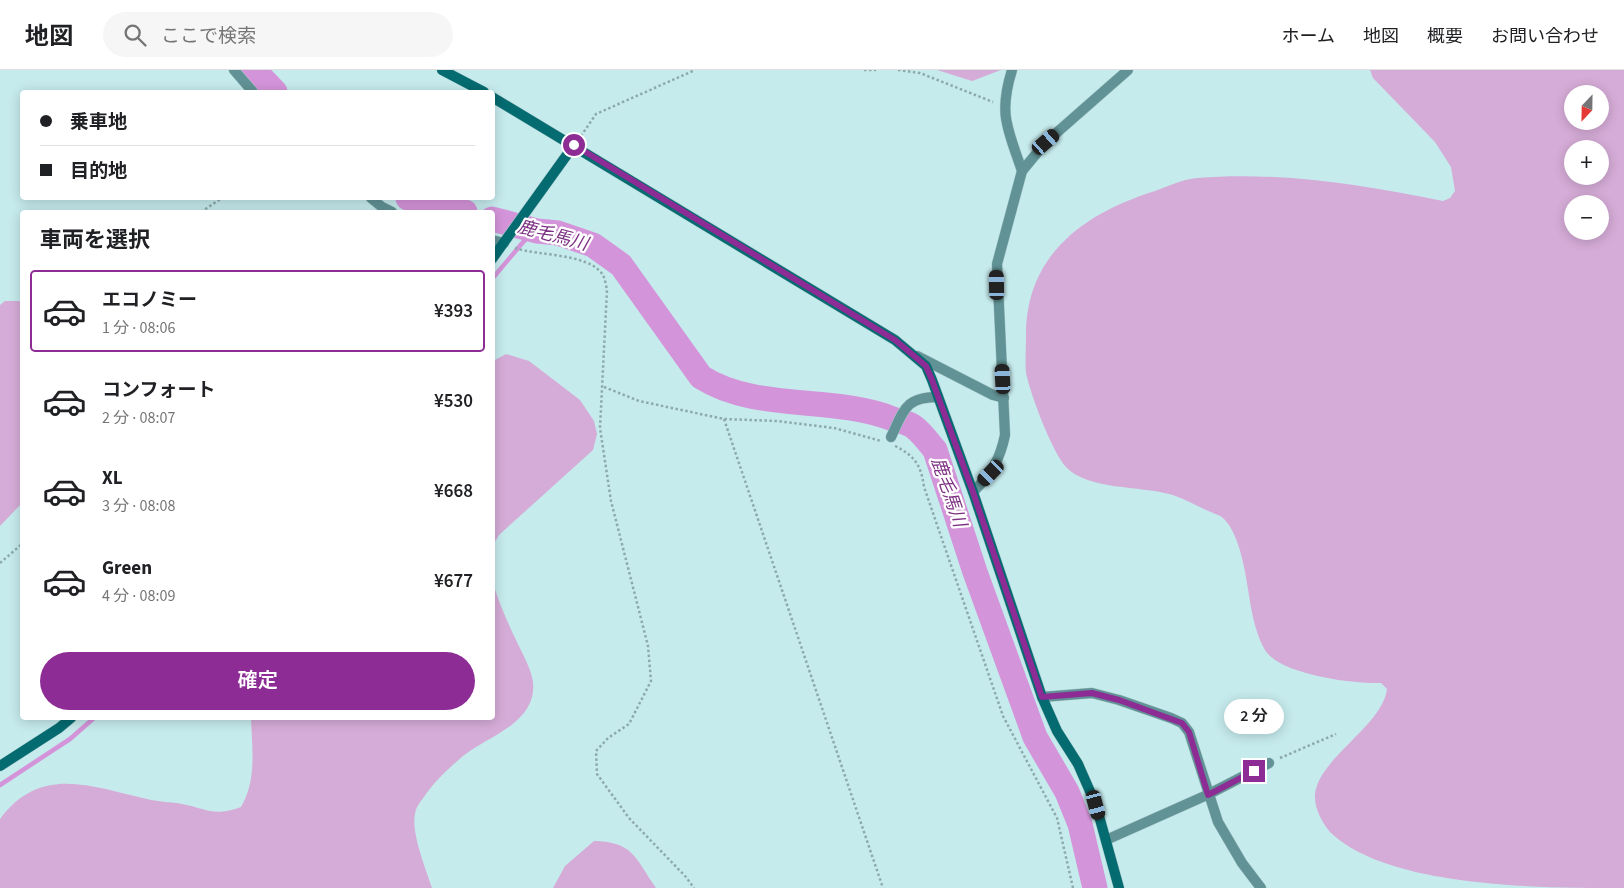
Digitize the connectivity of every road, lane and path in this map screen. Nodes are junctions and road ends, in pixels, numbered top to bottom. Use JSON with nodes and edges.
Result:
{"nodes":[{"id":1,"x":234,"y":70,"type":"edge"},
{"id":2,"x":442,"y":70,"type":"edge"},
{"id":3,"x":695,"y":70,"type":"edge"},
{"id":4,"x":864,"y":70,"type":"edge"},
{"id":5,"x":876,"y":70,"type":"edge"},
{"id":6,"x":898,"y":70,"type":"edge"},
{"id":7,"x":1012,"y":70,"type":"edge"},
{"id":8,"x":1128,"y":70,"type":"edge"},
{"id":9,"x":251,"y":90,"type":"edge"},
{"id":10,"x":480,"y":90,"type":"edge"},
{"id":11,"x":495,"y":99,"type":"edge"},
{"id":12,"x":1004,"y":105,"type":"junction"},
{"id":13,"x":574,"y":145,"type":"junction"},
{"id":14,"x":1022,"y":171,"type":"junction"},
{"id":15,"x":219,"y":200,"type":"edge"},
{"id":16,"x":374,"y":200,"type":"edge"},
{"id":17,"x":204,"y":210,"type":"edge"},
{"id":18,"x":389,"y":210,"type":"edge"},
{"id":19,"x":495,"y":240,"type":"edge"},
{"id":20,"x":507,"y":240,"type":"junction"},
{"id":21,"x":514,"y":248,"type":"dead end"},
{"id":22,"x":495,"y":255,"type":"edge"},
{"id":23,"x":912,"y":353,"type":"junction"},
{"id":24,"x":604,"y":387,"type":"junction"},
{"id":25,"x":938,"y":397,"type":"junction"},
{"id":26,"x":1004,"y":398,"type":"junction"},
{"id":27,"x":724,"y":419,"type":"junction"},
{"id":28,"x":891,"y":437,"type":"dead end"},
{"id":29,"x":973,"y":492,"type":"junction"},
{"id":30,"x":20,"y":546,"type":"edge"},
{"id":31,"x":0,"y":563,"type":"edge"},
{"id":32,"x":1042,"y":697,"type":"junction"},
{"id":33,"x":69,"y":720,"type":"edge"},
{"id":34,"x":1336,"y":734,"type":"dead end"},
{"id":35,"x":1269,"y":763,"type":"joint"},
{"id":36,"x":0,"y":766,"type":"edge"},
{"id":37,"x":1208,"y":795,"type":"junction"},
{"id":38,"x":1106,"y":840,"type":"junction"},
{"id":39,"x":694,"y":888,"type":"edge"},
{"id":40,"x":883,"y":888,"type":"edge"},
{"id":41,"x":1073,"y":888,"type":"edge"},
{"id":42,"x":1119,"y":888,"type":"edge"},
{"id":43,"x":1261,"y":888,"type":"edge"}],
"edges":[{"from":1,"to":9,"type":"street"},
{"from":2,"to":10,"type":"street"},
{"from":3,"to":13,"type":"path"},
{"from":4,"to":5,"type":"path"},
{"from":6,"to":12,"type":"path"},
{"from":7,"to":12,"type":"street"},
{"from":8,"to":14,"type":"street"},
{"from":11,"to":13,"type":"street"},
{"from":12,"to":14,"type":"street"},
{"from":13,"to":20,"type":"street"},
{"from":13,"to":23,"type":"street"},
{"from":14,"to":26,"type":"street"},
{"from":15,"to":17,"type":"path"},
{"from":16,"to":18,"type":"street"},
{"from":19,"to":20,"type":"street"},
{"from":20,"to":22,"type":"street"},
{"from":21,"to":24,"type":"path"},
{"from":23,"to":25,"type":"street"},
{"from":23,"to":26,"type":"street"},
{"from":24,"to":27,"type":"path"},
{"from":24,"to":39,"type":"path"},
{"from":25,"to":28,"type":"street"},
{"from":25,"to":29,"type":"street"},
{"from":26,"to":29,"type":"street"},
{"from":27,"to":40,"type":"path"},
{"from":27,"to":41,"type":"path"},
{"from":29,"to":32,"type":"street"},
{"from":30,"to":31,"type":"path"},
{"from":32,"to":37,"type":"street"},
{"from":32,"to":38,"type":"street"},
{"from":33,"to":36,"type":"street"},
{"from":34,"to":35,"type":"path"},
{"from":35,"to":37,"type":"street"},
{"from":37,"to":38,"type":"street"},
{"from":37,"to":43,"type":"street"},
{"from":38,"to":42,"type":"street"}]}
